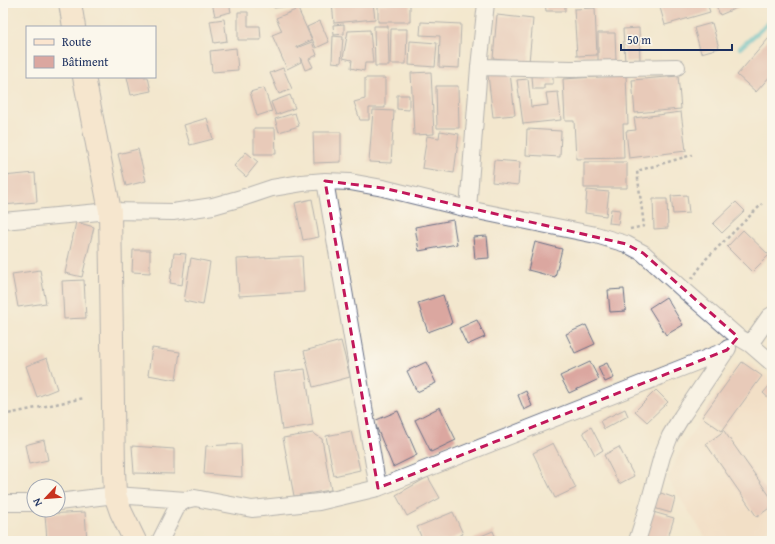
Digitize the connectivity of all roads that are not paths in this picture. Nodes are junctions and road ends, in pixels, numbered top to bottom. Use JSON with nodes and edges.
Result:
{"nodes":[{"id":1,"x":70,"y":3,"type":"edge"},
{"id":2,"x":486,"y":3,"type":"edge"},
{"id":3,"x":74,"y":26,"type":"edge"},
{"id":4,"x":479,"y":67,"type":"junction"},
{"id":5,"x":677,"y":67,"type":"dead end"},
{"id":6,"x":84,"y":78,"type":"edge"},
{"id":7,"x":325,"y":181,"type":"junction"},
{"id":8,"x":468,"y":209,"type":"junction"},
{"id":9,"x":110,"y":211,"type":"junction"},
{"id":10,"x":3,"y":221,"type":"edge"},
{"id":11,"x":771,"y":314,"type":"edge"},
{"id":12,"x":744,"y":340,"type":"junction"},
{"id":13,"x":727,"y":350,"type":"junction"},
{"id":14,"x":772,"y":363,"type":"edge"},
{"id":15,"x":378,"y":488,"type":"junction"},
{"id":16,"x":115,"y":495,"type":"junction"},
{"id":17,"x":186,"y":500,"type":"junction"},
{"id":18,"x":66,"y":501,"type":"edge"},
{"id":19,"x":3,"y":503,"type":"edge"},
{"id":20,"x":26,"y":503,"type":"edge"},
{"id":21,"x":135,"y":541,"type":"edge"},
{"id":22,"x":160,"y":541,"type":"edge"},
{"id":23,"x":637,"y":541,"type":"edge"}],
"edges":[{"from":1,"to":3,"type":"street"},
{"from":2,"to":4,"type":"street"},
{"from":4,"to":5,"type":"street"},
{"from":4,"to":8,"type":"street"},
{"from":6,"to":9,"type":"street"},
{"from":7,"to":8,"type":"street"},
{"from":7,"to":9,"type":"street"},
{"from":7,"to":15,"type":"street"},
{"from":8,"to":12,"type":"street"},
{"from":9,"to":10,"type":"street"},
{"from":9,"to":16,"type":"street"},
{"from":11,"to":12,"type":"street"},
{"from":12,"to":13,"type":"street"},
{"from":12,"to":14,"type":"street"},
{"from":13,"to":15,"type":"street"},
{"from":13,"to":23,"type":"street"},
{"from":15,"to":17,"type":"street"},
{"from":16,"to":17,"type":"street"},
{"from":16,"to":18,"type":"street"},
{"from":16,"to":21,"type":"street"},
{"from":17,"to":22,"type":"street"},
{"from":19,"to":20,"type":"street"}]}
